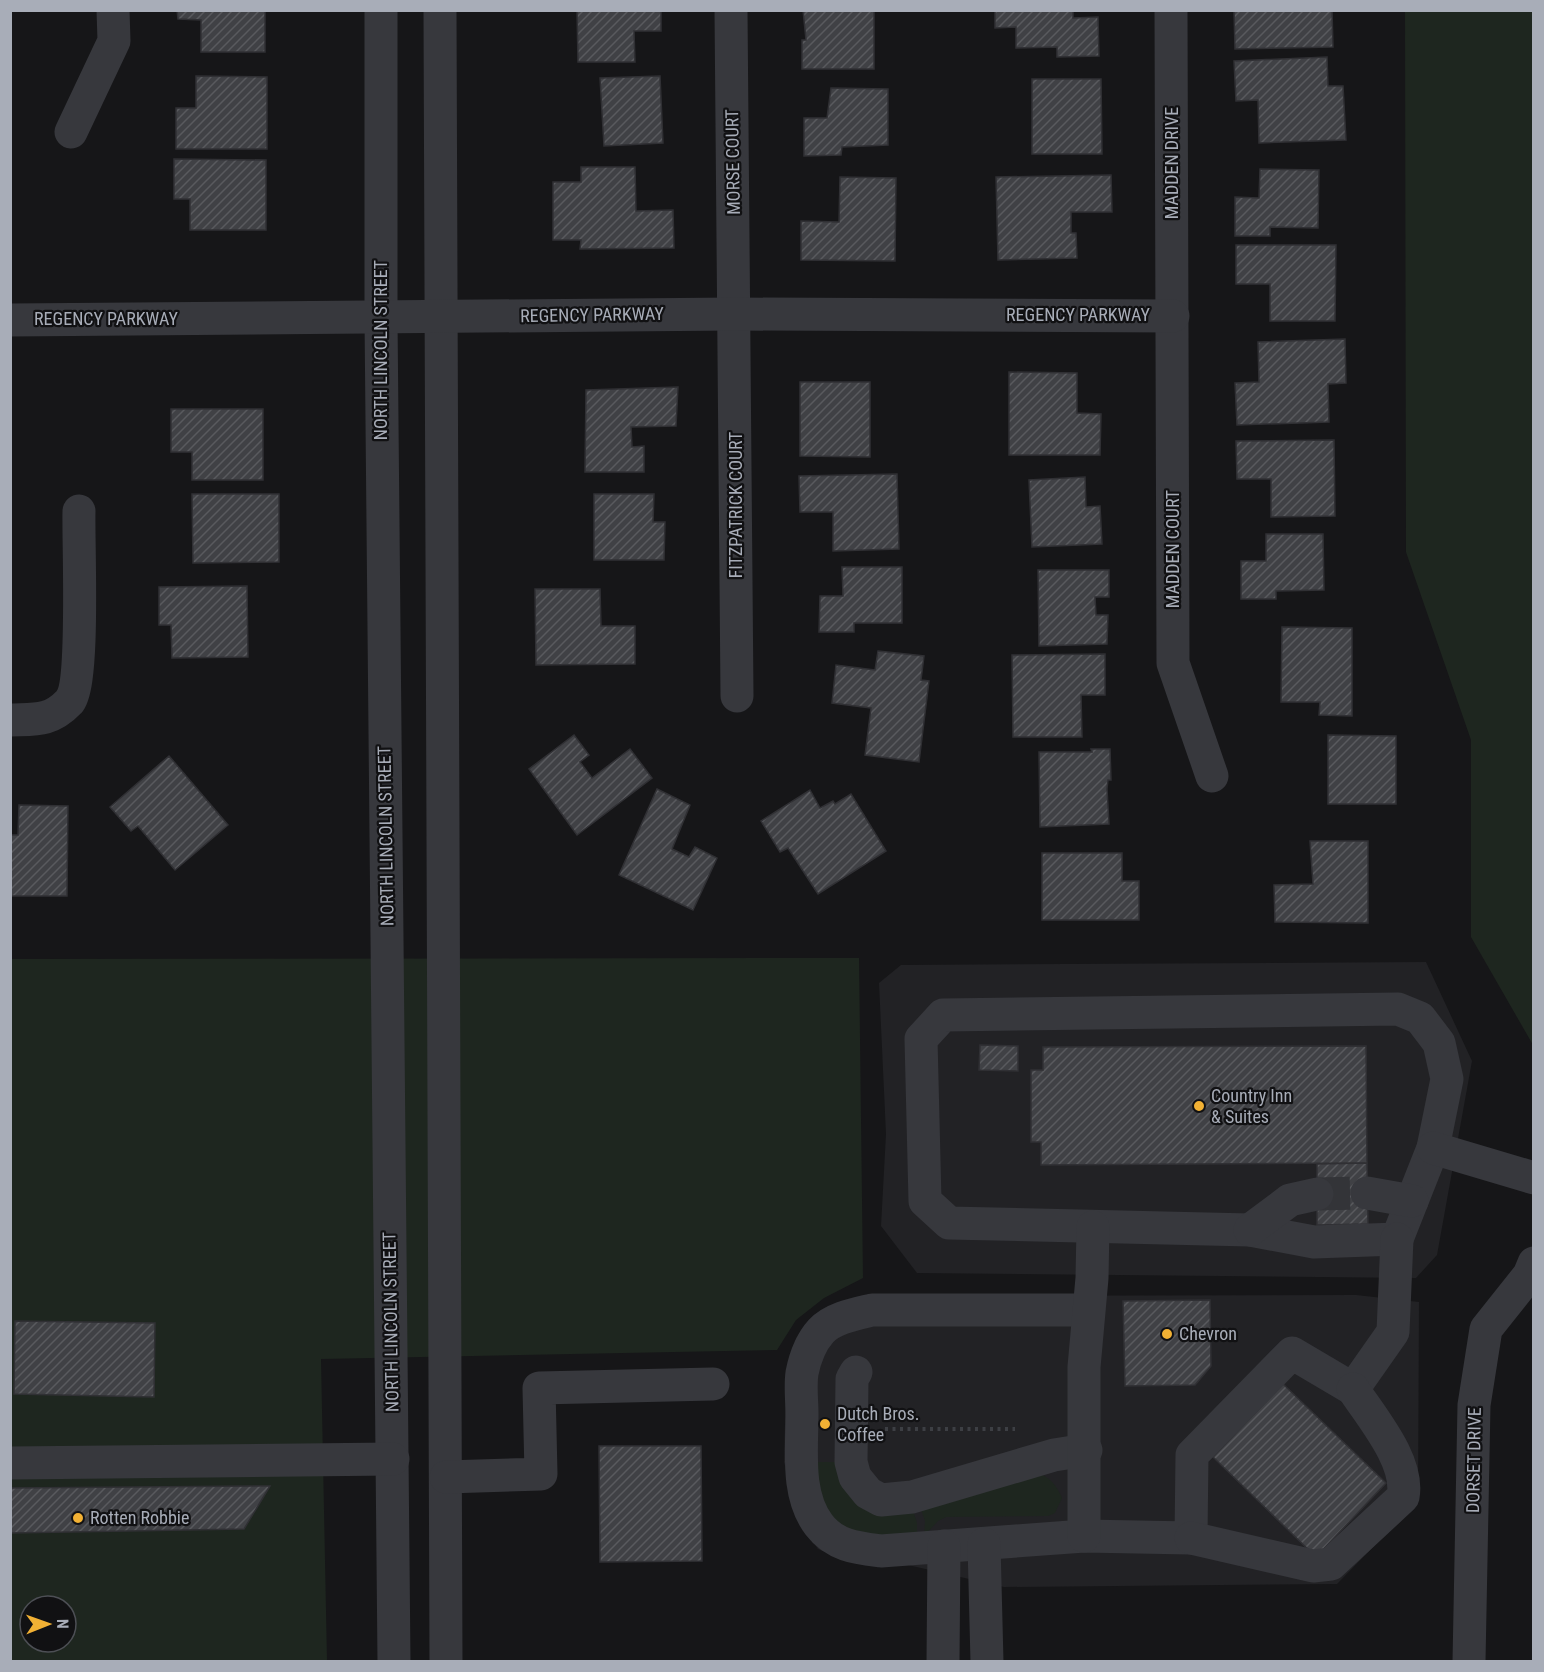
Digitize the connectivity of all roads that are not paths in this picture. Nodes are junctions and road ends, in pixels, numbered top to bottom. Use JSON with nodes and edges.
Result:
{"nodes":[{"id":1,"x":113,"y":10,"type":"edge"},
{"id":2,"x":381,"y":10,"type":"edge"},
{"id":3,"x":440,"y":10,"type":"edge"},
{"id":4,"x":731,"y":10,"type":"edge"},
{"id":5,"x":1171,"y":10,"type":"edge"},
{"id":6,"x":71,"y":132,"type":"dead end"},
{"id":7,"x":735,"y":314,"type":"junction"},
{"id":8,"x":1173,"y":316,"type":"junction"},
{"id":9,"x":442,"y":317,"type":"junction"},
{"id":10,"x":381,"y":318,"type":"junction"},
{"id":11,"x":10,"y":320,"type":"edge"},
{"id":12,"x":79,"y":511,"type":"dead end"},
{"id":13,"x":737,"y":696,"type":"dead end"},
{"id":14,"x":10,"y":720,"type":"edge"},
{"id":15,"x":1212,"y":776,"type":"dead end"},
{"id":16,"x":1433,"y":1148,"type":"junction"},
{"id":17,"x":1533,"y":1178,"type":"edge"},
{"id":18,"x":1367,"y":1193,"type":"tunnel mouth"},
{"id":19,"x":1317,"y":1194,"type":"tunnel mouth"},
{"id":20,"x":1412,"y":1201,"type":"junction"},
{"id":21,"x":1093,"y":1227,"type":"junction"},
{"id":22,"x":1250,"y":1230,"type":"junction"},
{"id":23,"x":1397,"y":1239,"type":"junction"},
{"id":24,"x":1532,"y":1276,"type":"edge"},
{"id":25,"x":1088,"y":1310,"type":"junction"},
{"id":26,"x":856,"y":1372,"type":"dead end"},
{"id":27,"x":713,"y":1384,"type":"dead end"},
{"id":28,"x":1353,"y":1389,"type":"junction"},
{"id":29,"x":1086,"y":1450,"type":"junction"},
{"id":30,"x":393,"y":1460,"type":"junction"},
{"id":31,"x":10,"y":1463,"type":"edge"},
{"id":32,"x":446,"y":1477,"type":"junction"},
{"id":33,"x":1084,"y":1536,"type":"junction"},
{"id":34,"x":1191,"y":1538,"type":"junction"},
{"id":35,"x":984,"y":1544,"type":"junction"},
{"id":36,"x":944,"y":1546,"type":"junction"},
{"id":37,"x":394,"y":1662,"type":"edge"},
{"id":38,"x":446,"y":1662,"type":"edge"},
{"id":39,"x":943,"y":1662,"type":"edge"},
{"id":40,"x":987,"y":1662,"type":"edge"},
{"id":41,"x":1469,"y":1662,"type":"edge"}],
"edges":[{"from":1,"to":6,"type":"street"},
{"from":2,"to":10,"type":"street","name":"NORTH LINCOLN STREET"},
{"from":3,"to":9,"type":"street"},
{"from":4,"to":7,"type":"street","name":"MORSE COURT"},
{"from":5,"to":8,"type":"street","name":"MADDEN DRIVE"},
{"from":7,"to":8,"type":"street","name":"REGENCY PARKWAY"},
{"from":7,"to":9,"type":"street","name":"REGENCY PARKWAY"},
{"from":7,"to":13,"type":"street","name":"FITZPATRICK COURT"},
{"from":8,"to":15,"type":"street","name":"MADDEN COURT"},
{"from":9,"to":10,"type":"street","name":"REGENCY PARKWAY"},
{"from":9,"to":32,"type":"street"},
{"from":10,"to":11,"type":"street","name":"REGENCY PARKWAY"},
{"from":10,"to":30,"type":"street","name":"NORTH LINCOLN STREET"},
{"from":12,"to":14,"type":"street"},
{"from":16,"to":17,"type":"street"},
{"from":16,"to":20,"type":"street"},
{"from":16,"to":21,"type":"street"},
{"from":18,"to":20,"type":"street"},
{"from":19,"to":22,"type":"street"},
{"from":20,"to":23,"type":"street"},
{"from":21,"to":22,"type":"street"},
{"from":21,"to":25,"type":"street"},
{"from":22,"to":23,"type":"street"},
{"from":23,"to":28,"type":"street"},
{"from":24,"to":41,"type":"street","name":"DORSET DRIVE"},
{"from":25,"to":29,"type":"street"},
{"from":25,"to":36,"type":"street"},
{"from":26,"to":29,"type":"street"},
{"from":27,"to":32,"type":"street"},
{"from":28,"to":34,"type":"street"},
{"from":28,"to":34,"type":"street"},
{"from":29,"to":33,"type":"street"},
{"from":30,"to":31,"type":"street"},
{"from":30,"to":37,"type":"street","name":"NORTH LINCOLN STREET"},
{"from":32,"to":38,"type":"street"},
{"from":33,"to":34,"type":"street"},
{"from":33,"to":35,"type":"street"},
{"from":35,"to":36,"type":"street"},
{"from":35,"to":40,"type":"street"},
{"from":36,"to":39,"type":"street"}]}
